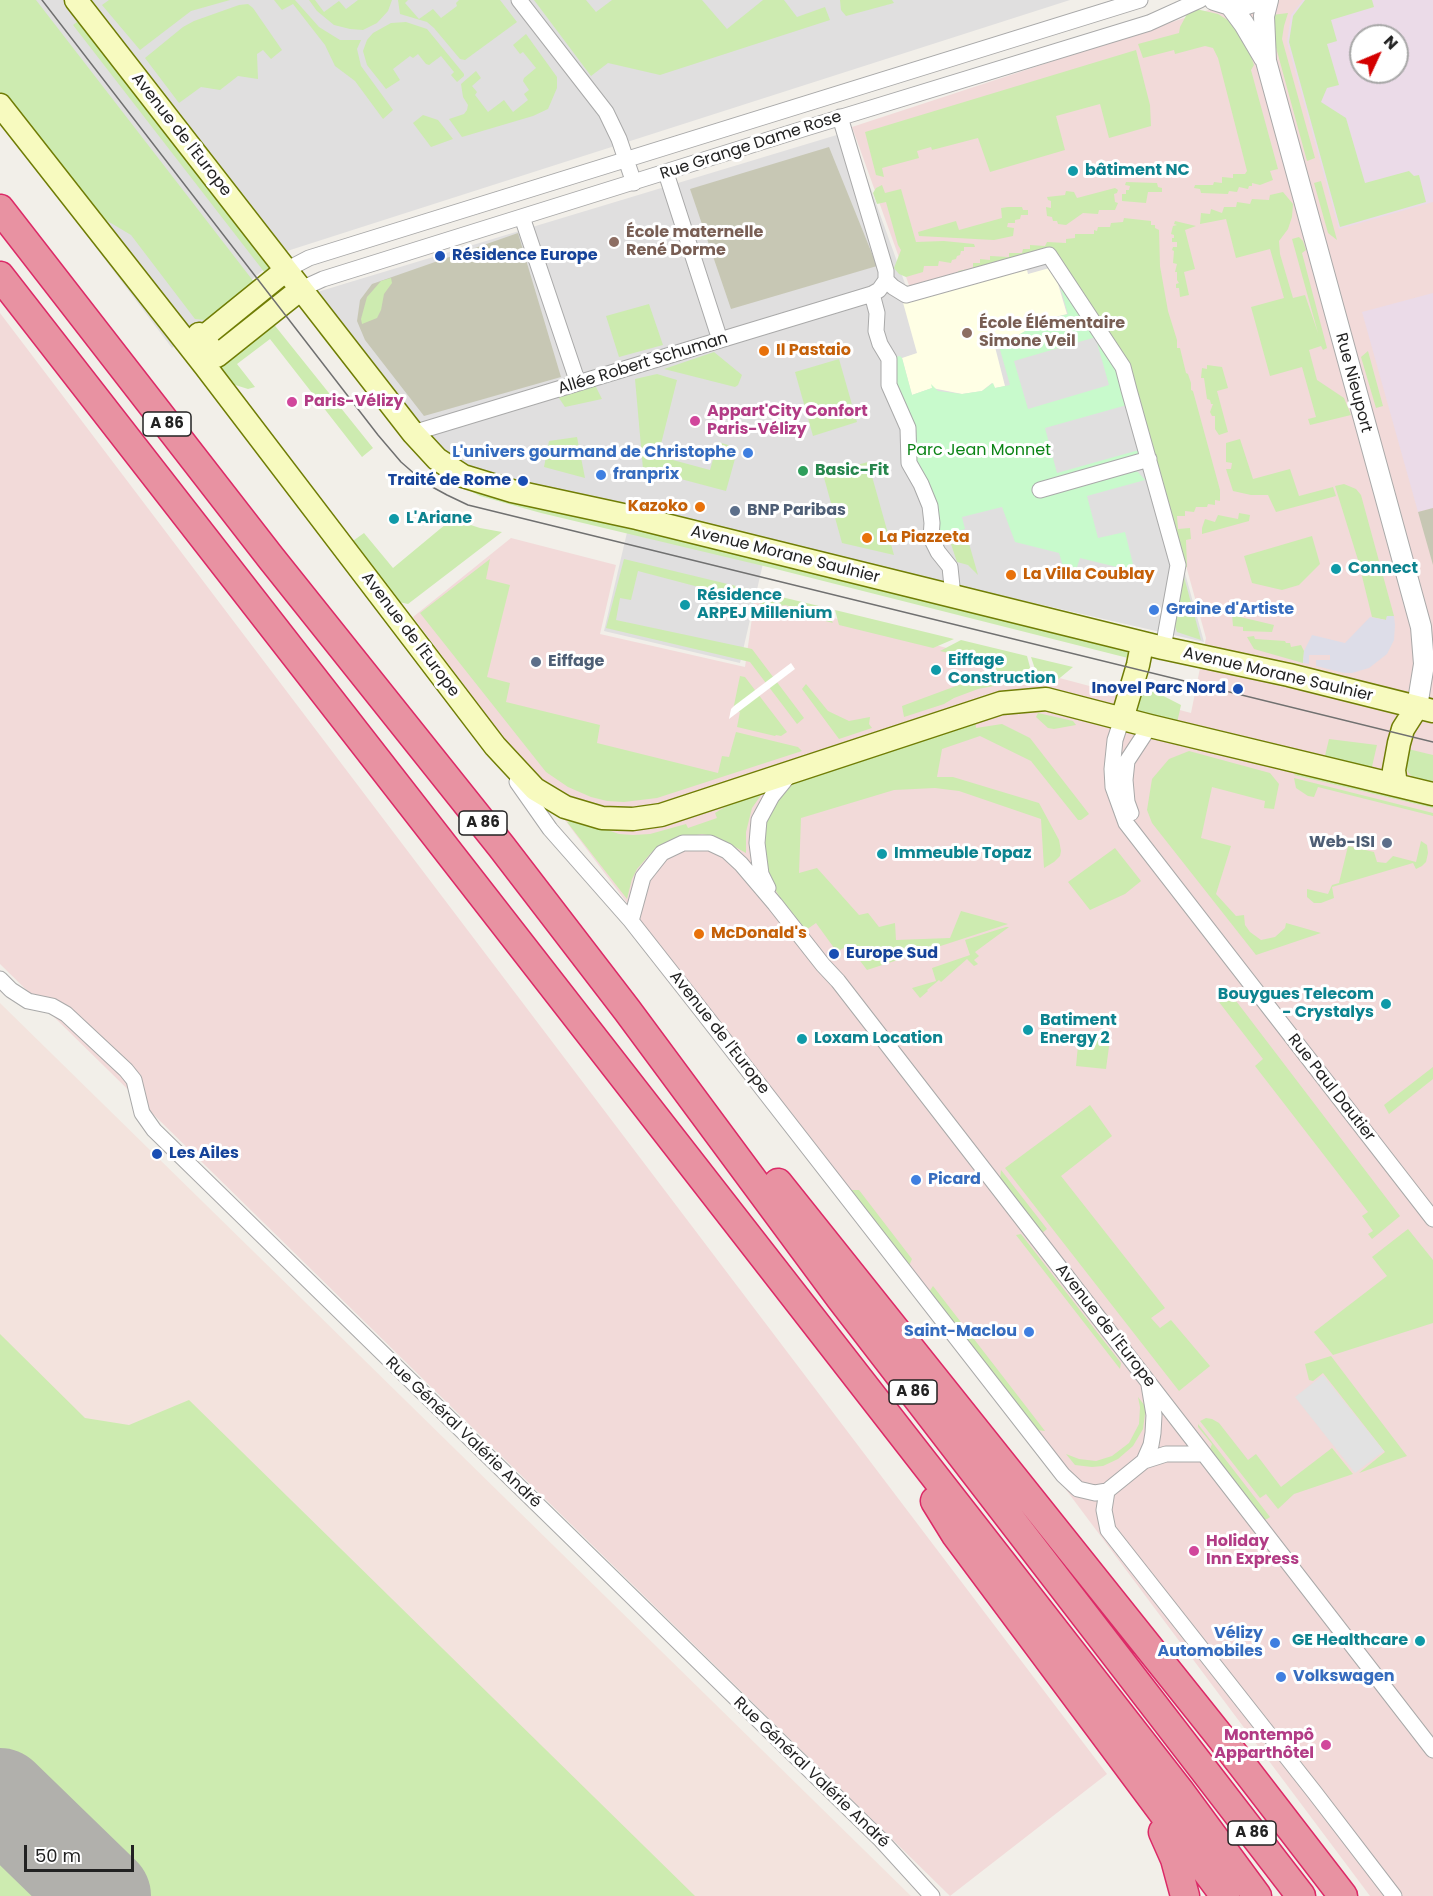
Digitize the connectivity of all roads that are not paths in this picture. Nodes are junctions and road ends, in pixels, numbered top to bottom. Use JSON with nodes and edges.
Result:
{"nodes":[{"id":1,"x":76,"y":0,"type":"edge"},
{"id":2,"x":519,"y":0,"type":"edge"},
{"id":3,"x":1140,"y":0,"type":"edge"},
{"id":4,"x":1200,"y":0,"type":"edge"},
{"id":5,"x":1259,"y":0,"type":"edge"},
{"id":6,"x":1268,"y":0,"type":"edge"},
{"id":7,"x":1222,"y":2,"type":"edge"},
{"id":8,"x":1266,"y":61,"type":"junction"},
{"id":9,"x":0,"y":105,"type":"edge"},
{"id":10,"x":840,"y":117,"type":"junction"},
{"id":11,"x":626,"y":158,"type":"junction"},
{"id":12,"x":666,"y":173,"type":"junction"},
{"id":13,"x":634,"y":183,"type":"junction"},
{"id":14,"x":0,"y":209,"type":"edge"},
{"id":15,"x":522,"y":217,"type":"junction"},
{"id":16,"x":286,"y":270,"type":"junction"},
{"id":17,"x":0,"y":276,"type":"edge"},
{"id":18,"x":886,"y":280,"type":"junction"},
{"id":19,"x":301,"y":289,"type":"junction"},
{"id":20,"x":872,"y":294,"type":"junction"},
{"id":21,"x":720,"y":340,"type":"junction"},
{"id":22,"x":196,"y":343,"type":"junction"},
{"id":23,"x":579,"y":383,"type":"junction"},
{"id":24,"x":413,"y":433,"type":"junction"},
{"id":25,"x":436,"y":459,"type":"joint"},
{"id":26,"x":1149,"y":459,"type":"junction"},
{"id":27,"x":1040,"y":490,"type":"dead end"},
{"id":28,"x":952,"y":596,"type":"junction"},
{"id":29,"x":1138,"y":642,"type":"junction"},
{"id":30,"x":1163,"y":648,"type":"junction"},
{"id":31,"x":1425,"y":709,"type":"edge"},
{"id":32,"x":1122,"y":719,"type":"junction"},
{"id":33,"x":1150,"y":726,"type":"junction"},
{"id":34,"x":495,"y":746,"type":"junction"},
{"id":35,"x":790,"y":774,"type":"junction"},
{"id":36,"x":1396,"y":785,"type":"junction"},
{"id":37,"x":1433,"y":794,"type":"edge"},
{"id":38,"x":1142,"y":841,"type":"junction"},
{"id":39,"x":775,"y":904,"type":"junction"},
{"id":40,"x":631,"y":921,"type":"junction"},
{"id":41,"x":0,"y":979,"type":"edge"},
{"id":42,"x":627,"y":1010,"type":"junction"},
{"id":43,"x":1433,"y":1220,"type":"edge"},
{"id":44,"x":1148,"y":1381,"type":"junction"},
{"id":45,"x":878,"y":1402,"type":"junction"},
{"id":46,"x":1204,"y":1454,"type":"junction"},
{"id":47,"x":1144,"y":1461,"type":"junction"},
{"id":48,"x":1107,"y":1491,"type":"junction"},
{"id":49,"x":1121,"y":1612,"type":"junction"},
{"id":50,"x":1433,"y":1750,"type":"edge"},
{"id":51,"x":1145,"y":1791,"type":"junction"},
{"id":52,"x":932,"y":1896,"type":"edge"},
{"id":53,"x":1185,"y":1896,"type":"edge"},
{"id":54,"x":1225,"y":1896,"type":"edge"},
{"id":55,"x":1257,"y":1896,"type":"edge"},
{"id":56,"x":1301,"y":1896,"type":"edge"},
{"id":57,"x":1343,"y":1896,"type":"edge"},
{"id":58,"x":1361,"y":1896,"type":"edge"},
{"id":59,"x":1394,"y":1896,"type":"edge"}],
"edges":[{"from":1,"to":16,"type":"main road","name":"Avenue de l'Europe"},
{"from":2,"to":11,"type":"street"},
{"from":3,"to":11,"type":"street","name":"Rue Grange Dame Rose"},
{"from":4,"to":10,"type":"street","name":"Rue Grange Dame Rose"},
{"from":5,"to":7,"type":"street"},
{"from":6,"to":8,"type":"street","name":"Rue Nieuport"},
{"from":7,"to":8,"type":"street","name":"Rue Nieuport"},
{"from":8,"to":31,"type":"street","name":"Rue Nieuport"},
{"from":9,"to":22,"type":"main road","name":"Avenue de l'Europe"},
{"from":10,"to":12,"type":"street","name":"Rue Grange Dame Rose"},
{"from":10,"to":18,"type":"street"},
{"from":11,"to":13,"type":"street"},
{"from":11,"to":16,"type":"street","name":"Rue Grange Dame Rose"},
{"from":12,"to":13,"type":"street","name":"Rue Grange Dame Rose"},
{"from":12,"to":21,"type":"street"},
{"from":13,"to":15,"type":"street","name":"Rue Grange Dame Rose"},
{"from":14,"to":42,"type":"highway","number":"A 86"},
{"from":15,"to":19,"type":"street","name":"Rue Grange Dame Rose"},
{"from":15,"to":23,"type":"street"},
{"from":16,"to":19,"type":"main road","name":"Avenue de l'Europe"},
{"from":16,"to":22,"type":"main road"},
{"from":17,"to":45,"type":"highway","number":"A 86"},
{"from":18,"to":20,"type":"street"},
{"from":18,"to":26,"type":"street"},
{"from":19,"to":22,"type":"main road","name":"Avenue de l'Europe"},
{"from":19,"to":24,"type":"main road","name":"Avenue de l'Europe"},
{"from":20,"to":21,"type":"street","name":"Allée Robert Schuman"},
{"from":20,"to":28,"type":"street"},
{"from":21,"to":23,"type":"street","name":"Allée Robert Schuman"},
{"from":22,"to":34,"type":"main road","name":"Avenue de l'Europe"},
{"from":23,"to":24,"type":"street","name":"Allée Robert Schuman"},
{"from":24,"to":25,"type":"main road","name":"Avenue de l'Europe"},
{"from":25,"to":28,"type":"main road","name":"Avenue Morane Saulnier"},
{"from":26,"to":27,"type":"street"},
{"from":26,"to":30,"type":"street"},
{"from":28,"to":29,"type":"main road","name":"Avenue Morane Saulnier"},
{"from":29,"to":30,"type":"main road","name":"Avenue Morane Saulnier"},
{"from":29,"to":32,"type":"main road"},
{"from":30,"to":31,"type":"main road","name":"Avenue Morane Saulnier"},
{"from":31,"to":36,"type":"main road"},
{"from":32,"to":33,"type":"main road"},
{"from":32,"to":35,"type":"main road"},
{"from":32,"to":38,"type":"street","name":"Rue Paul Dautier"},
{"from":33,"to":36,"type":"main road"},
{"from":33,"to":38,"type":"street","name":"Rue Paul Dautier"},
{"from":34,"to":35,"type":"main road"},
{"from":34,"to":40,"type":"street","name":"Avenue de l'Europe"},
{"from":35,"to":39,"type":"street","name":"Avenue de l'Europe"},
{"from":36,"to":37,"type":"main road"},
{"from":38,"to":43,"type":"street","name":"Rue Paul Dautier"},
{"from":39,"to":40,"type":"street","name":"Avenue de l'Europe"},
{"from":39,"to":44,"type":"street","name":"Avenue de l'Europe"},
{"from":40,"to":48,"type":"street","name":"Avenue de l'Europe"},
{"from":41,"to":52,"type":"street","name":"Rue Général Valérie André"},
{"from":42,"to":49,"type":"highway"},
{"from":42,"to":56,"type":"highway","number":"A 86"},
{"from":44,"to":46,"type":"street","name":"Avenue de l'Europe"},
{"from":44,"to":47,"type":"street"},
{"from":45,"to":51,"type":"highway"},
{"from":45,"to":55,"type":"highway","number":"A 86"},
{"from":46,"to":47,"type":"street"},
{"from":46,"to":50,"type":"street","name":"Avenue de l'Europe"},
{"from":47,"to":48,"type":"street"},
{"from":48,"to":59,"type":"street"},
{"from":49,"to":57,"type":"highway"},
{"from":49,"to":58,"type":"highway"},
{"from":51,"to":53,"type":"highway"},
{"from":51,"to":54,"type":"highway"}]}
